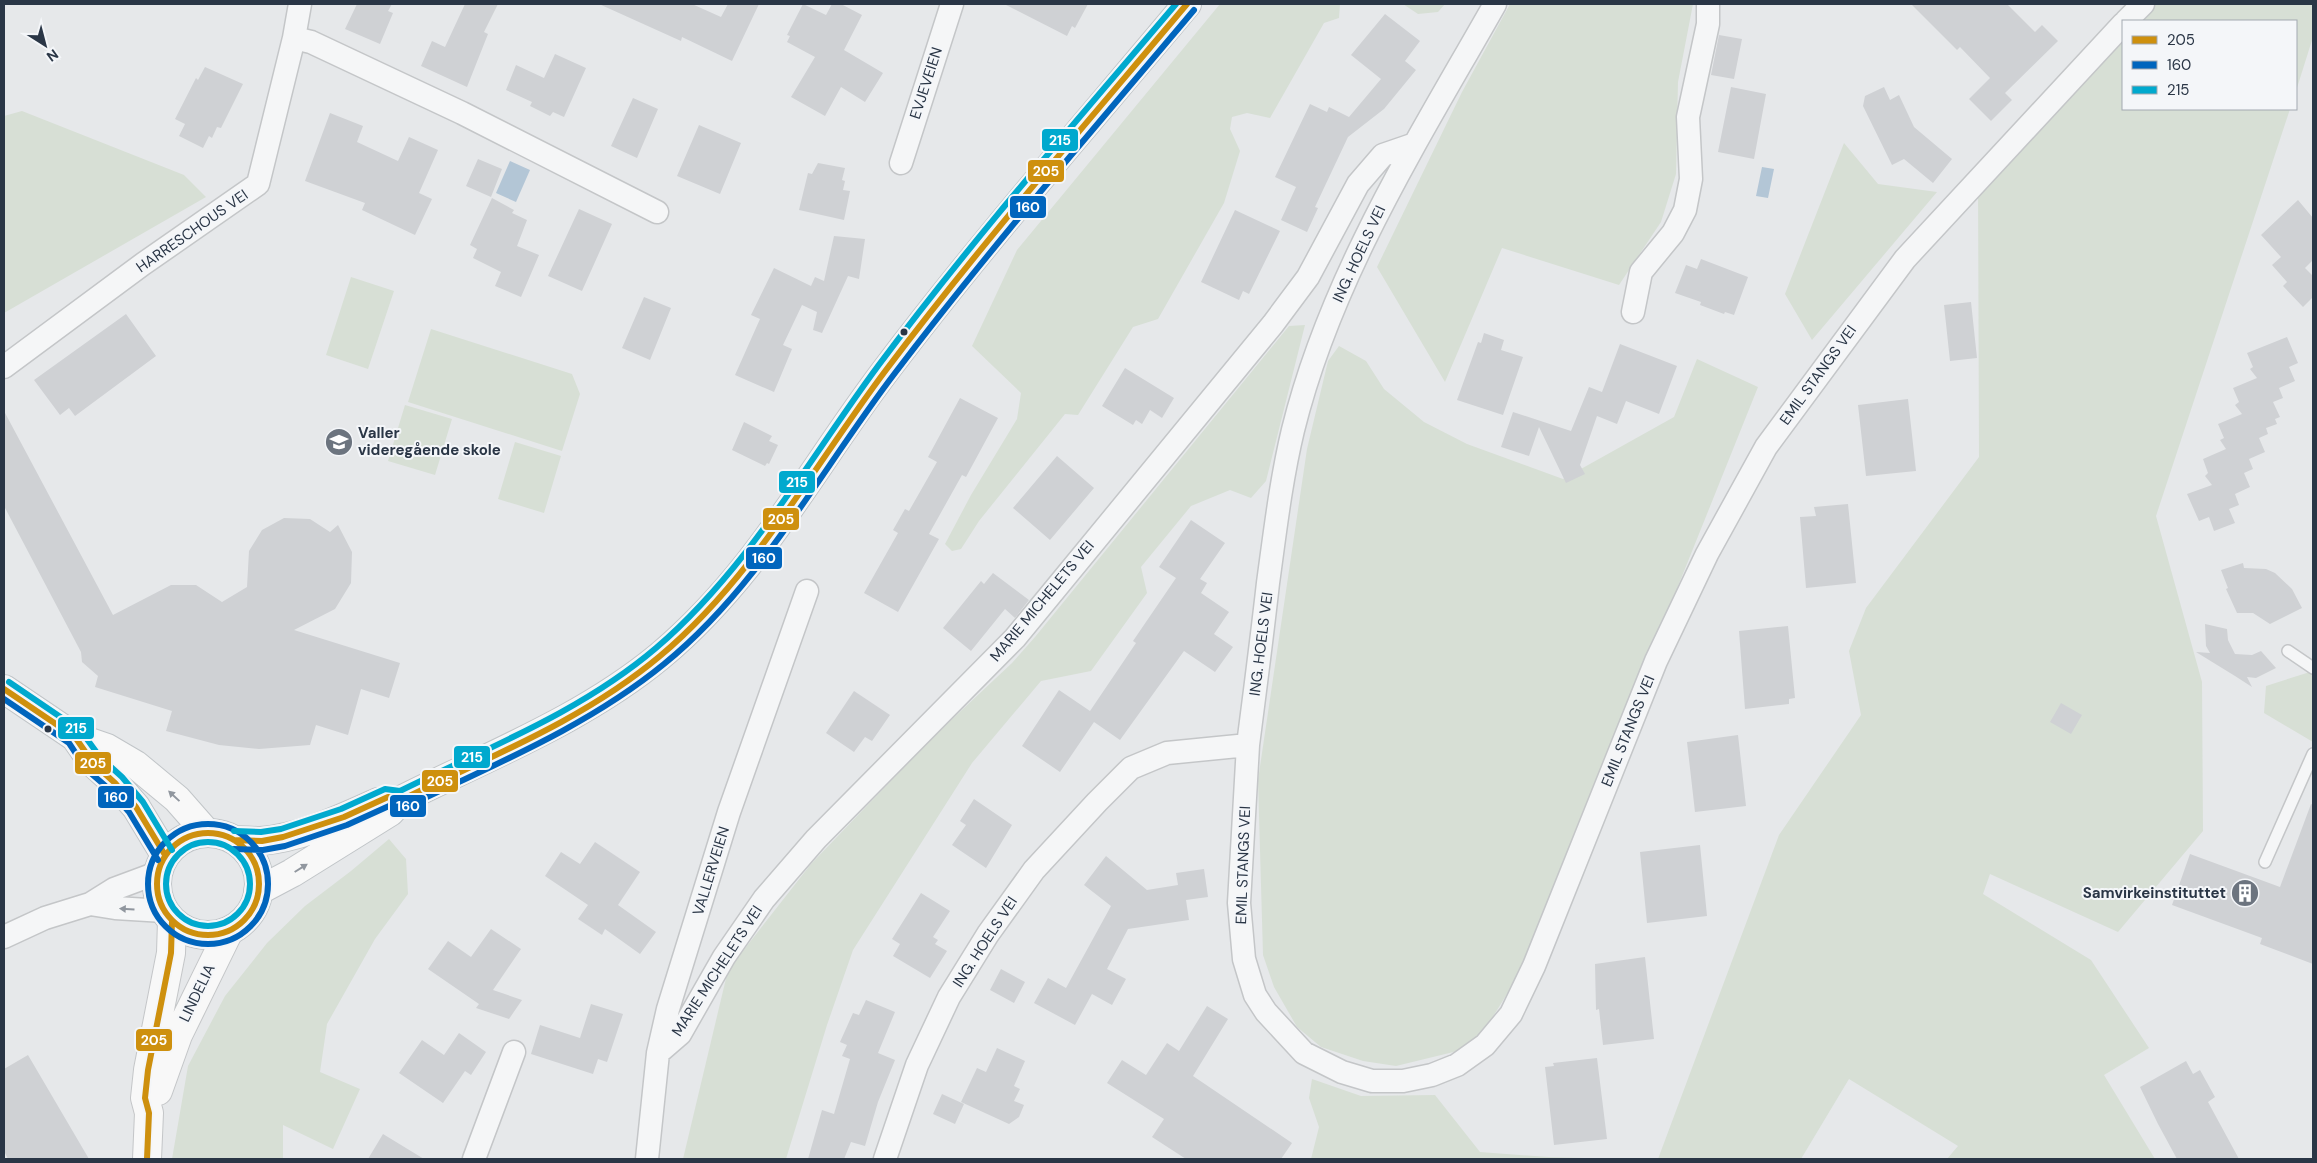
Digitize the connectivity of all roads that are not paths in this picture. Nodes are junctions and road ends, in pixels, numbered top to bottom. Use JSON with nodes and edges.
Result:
{"nodes":[{"id":1,"x":300,"y":4,"type":"edge"},
{"id":2,"x":952,"y":4,"type":"edge"},
{"id":3,"x":1187,"y":4,"type":"edge"},
{"id":4,"x":1495,"y":4,"type":"edge"},
{"id":5,"x":1708,"y":4,"type":"edge"},
{"id":6,"x":2122,"y":21,"type":"edge"},
{"id":7,"x":294,"y":38,"type":"junction"},
{"id":8,"x":1415,"y":144,"type":"junction"},
{"id":9,"x":900,"y":163,"type":"dead end"},
{"id":10,"x":657,"y":212,"type":"dead end"},
{"id":11,"x":1633,"y":312,"type":"dead end"},
{"id":12,"x":4,"y":367,"type":"edge"},
{"id":13,"x":807,"y":590,"type":"dead end"},
{"id":14,"x":2288,"y":651,"type":"dead end"},
{"id":15,"x":2313,"y":668,"type":"edge"},
{"id":16,"x":4,"y":689,"type":"edge"},
{"id":17,"x":75,"y":738,"type":"junction"},
{"id":18,"x":1248,"y":745,"type":"junction"},
{"id":19,"x":2313,"y":754,"type":"edge"},
{"id":20,"x":401,"y":800,"type":"junction"},
{"id":21,"x":206,"y":832,"type":"junction"},
{"id":22,"x":234,"y":840,"type":"junction"},
{"id":23,"x":2265,"y":862,"type":"dead end"},
{"id":24,"x":161,"y":864,"type":"junction"},
{"id":25,"x":258,"y":891,"type":"junction"},
{"id":26,"x":90,"y":904,"type":"junction"},
{"id":27,"x":168,"y":916,"type":"junction"},
{"id":28,"x":229,"y":931,"type":"junction"},
{"id":29,"x":4,"y":937,"type":"edge"},
{"id":30,"x":514,"y":1052,"type":"dead end"},
{"id":31,"x":658,"y":1053,"type":"junction"},
{"id":32,"x":149,"y":1113,"type":"junction"},
{"id":33,"x":147,"y":1159,"type":"edge"},
{"id":34,"x":474,"y":1159,"type":"edge"},
{"id":35,"x":647,"y":1159,"type":"edge"},
{"id":36,"x":885,"y":1159,"type":"edge"}],
"edges":[{"from":1,"to":7,"type":"street","name":"HARRESCHOUS VEI"},
{"from":2,"to":9,"type":"street","name":"EVJEVEIEN"},
{"from":3,"to":20,"type":"main road"},
{"from":4,"to":8,"type":"street","name":"ING. HOELS VEI"},
{"from":5,"to":11,"type":"street"},
{"from":6,"to":18,"type":"street","name":"EMIL STANGS VEI"},
{"from":7,"to":10,"type":"street"},
{"from":7,"to":12,"type":"street","name":"HARRESCHOUS VEI"},
{"from":8,"to":18,"type":"street","name":"ING. HOELS VEI"},
{"from":8,"to":31,"type":"street","name":"MARIE MICHELETS VEI"},
{"from":13,"to":31,"type":"street","name":"VALLERVEIEN"},
{"from":14,"to":15,"type":"lane"},
{"from":16,"to":17,"type":"main road"},
{"from":21,"to":17,"type":"main road","one_way":true},
{"from":17,"to":24,"type":"main road"},
{"from":18,"to":36,"type":"street","name":"ING. HOELS VEI"},
{"from":19,"to":23,"type":"lane"},
{"from":20,"to":22,"type":"main road"},
{"from":25,"to":20,"type":"main road","one_way":true},
{"from":21,"to":22,"type":"main road"},
{"from":21,"to":24,"type":"main road"},
{"from":22,"to":25,"type":"main road"},
{"from":24,"to":26,"type":"street"},
{"from":24,"to":27,"type":"main road"},
{"from":25,"to":28,"type":"main road"},
{"from":27,"to":26,"type":"street","one_way":true},
{"from":26,"to":29,"type":"street"},
{"from":27,"to":28,"type":"main road"},
{"from":27,"to":32,"type":"main road","name":"LINDELIA"},
{"from":28,"to":32,"type":"main road","name":"LINDELIA"},
{"from":30,"to":34,"type":"street"},
{"from":31,"to":35,"type":"street","name":"VALLERVEIEN"},
{"from":32,"to":33,"type":"main road","name":"LINDELIA"}]}
